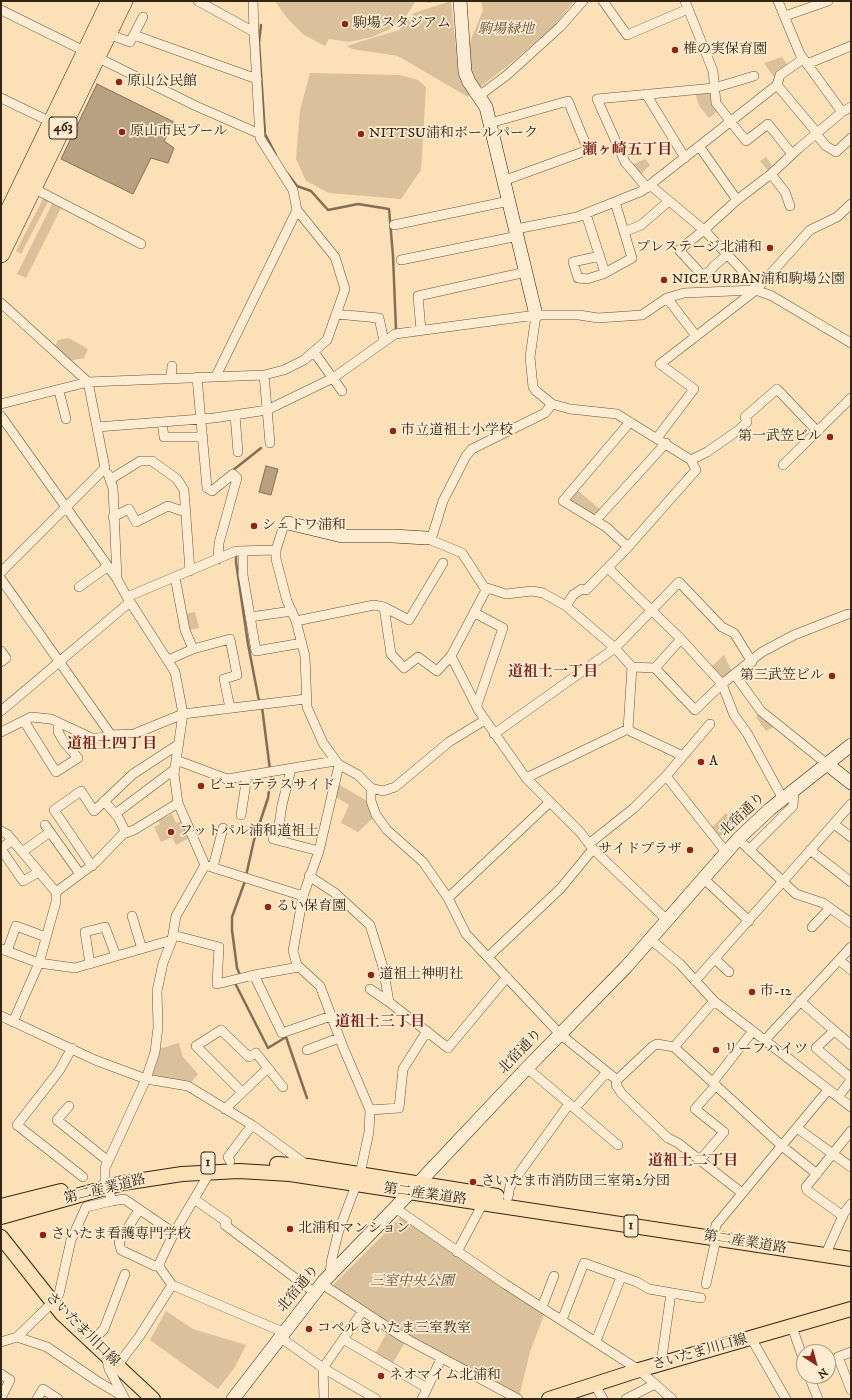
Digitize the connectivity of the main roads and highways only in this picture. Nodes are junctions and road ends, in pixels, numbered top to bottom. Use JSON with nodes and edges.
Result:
{"nodes":[{"id":1,"x":110,"y":1,"type":"edge"},
{"id":2,"x":124,"y":1,"type":"edge"},
{"id":3,"x":91,"y":54,"type":"junction"},
{"id":4,"x":28,"y":186,"type":"junction"},
{"id":5,"x":2,"y":225,"type":"edge"},
{"id":6,"x":1,"y":254,"type":"edge"},
{"id":7,"x":358,"y":1179,"type":"junction"},
{"id":8,"x":106,"y":1183,"type":"junction"},
{"id":9,"x":415,"y":1188,"type":"junction"},
{"id":10,"x":1,"y":1206,"type":"edge"},
{"id":11,"x":1,"y":1217,"type":"edge"},
{"id":12,"x":716,"y":1235,"type":"junction"},
{"id":13,"x":1,"y":1237,"type":"edge"},
{"id":14,"x":851,"y":1252,"type":"edge"},
{"id":15,"x":851,"y":1260,"type":"edge"},
{"id":16,"x":851,"y":1309,"type":"edge"},
{"id":17,"x":553,"y":1398,"type":"edge"},
{"id":18,"x":153,"y":1399,"type":"edge"}],
"edges":[{"from":1,"to":3,"type":"highway","number":"463"},
{"from":2,"to":3,"type":"highway","number":"463"},
{"from":3,"to":4,"type":"highway","number":"463"},
{"from":3,"to":4,"type":"highway","number":"463"},
{"from":4,"to":5,"type":"highway","number":"463"},
{"from":4,"to":6,"type":"highway","number":"463"},
{"from":7,"to":8,"type":"main road","name":"第二産業道路","number":"1"},
{"from":7,"to":8,"type":"main road","name":"第二産業道路","number":"1"},
{"from":7,"to":9,"type":"main road","name":"第二産業道路","number":"1"},
{"from":8,"to":10,"type":"main road","name":"第二産業道路","number":"1"},
{"from":8,"to":11,"type":"main road","name":"第二産業道路","number":"1"},
{"from":9,"to":12,"type":"main road","name":"第二産業道路","number":"1"},
{"from":9,"to":12,"type":"main road","name":"第二産業道路","number":"1"},
{"from":12,"to":14,"type":"main road","name":"第二産業道路","number":"1"},
{"from":12,"to":15,"type":"main road","name":"第二産業道路","number":"1"},
{"from":13,"to":18,"type":"main road","name":"さいたま川口線"},
{"from":16,"to":17,"type":"main road","name":"さいたま川口線"}]}
